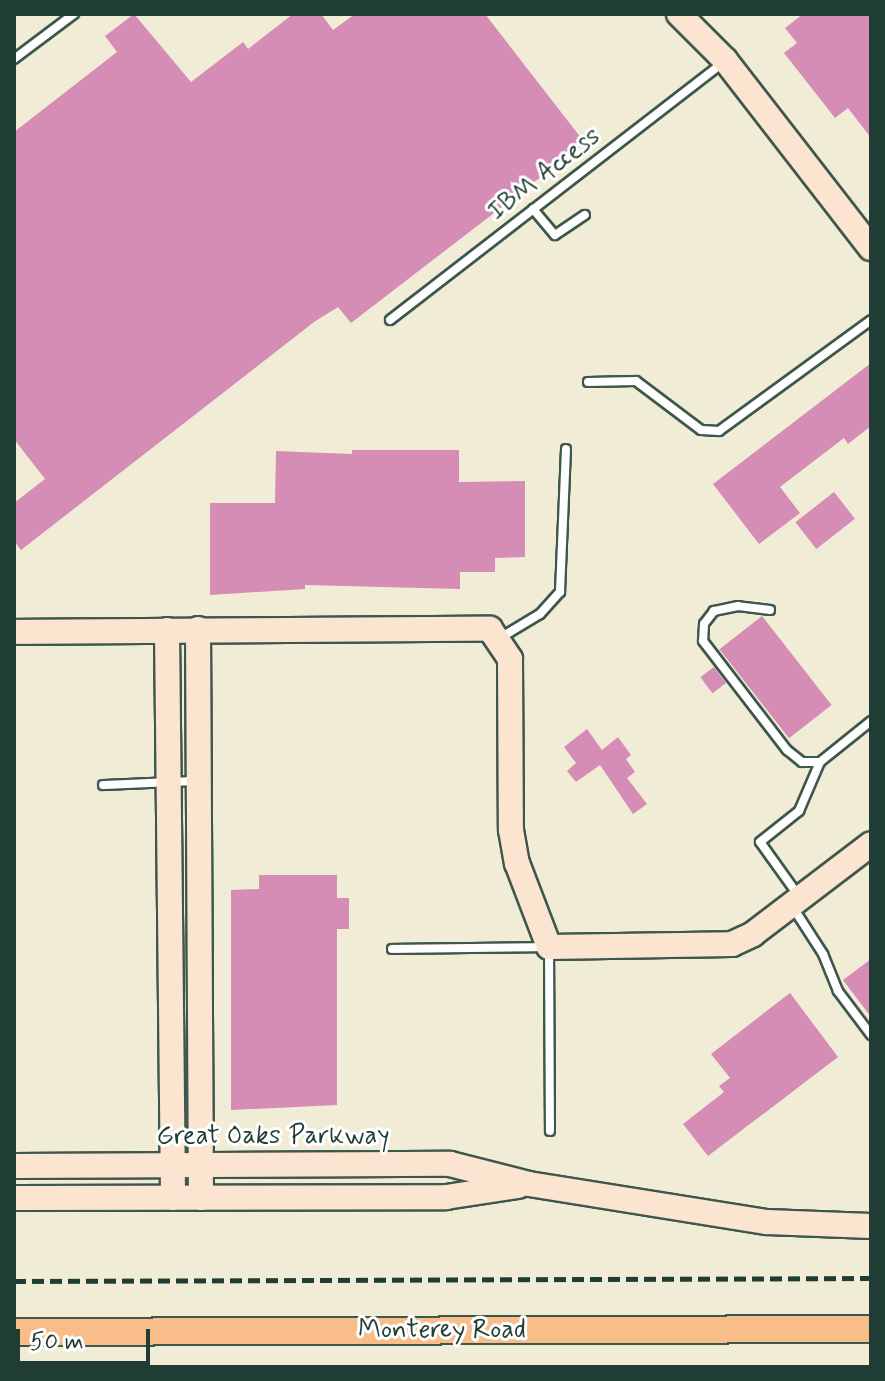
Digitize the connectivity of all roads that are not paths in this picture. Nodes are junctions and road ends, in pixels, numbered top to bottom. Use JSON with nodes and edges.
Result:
{"nodes":[{"id":1,"x":74,"y":14,"type":"edge"},
{"id":2,"x":679,"y":14,"type":"edge"},
{"id":3,"x":14,"y":59,"type":"edge"},
{"id":4,"x":725,"y":60,"type":"junction"},
{"id":5,"x":533,"y":209,"type":"junction"},
{"id":6,"x":585,"y":215,"type":"dead end"},
{"id":7,"x":871,"y":248,"type":"edge"},
{"id":8,"x":390,"y":320,"type":"dead end"},
{"id":9,"x":871,"y":320,"type":"edge"},
{"id":10,"x":588,"y":382,"type":"dead end"},
{"id":11,"x":566,"y":449,"type":"dead end"},
{"id":12,"x":770,"y":610,"type":"dead end"},
{"id":13,"x":198,"y":629,"type":"junction"},
{"id":14,"x":167,"y":630,"type":"junction"},
{"id":15,"x":14,"y":632,"type":"edge"},
{"id":16,"x":500,"y":638,"type":"junction"},
{"id":17,"x":871,"y":721,"type":"edge"},
{"id":18,"x":820,"y":762,"type":"junction"},
{"id":19,"x":201,"y":781,"type":"junction"},
{"id":20,"x":170,"y":782,"type":"junction"},
{"id":21,"x":103,"y":785,"type":"dead end"},
{"id":22,"x":871,"y":844,"type":"edge"},
{"id":23,"x":796,"y":902,"type":"junction"},
{"id":24,"x":549,"y":947,"type":"junction"},
{"id":25,"x":392,"y":949,"type":"dead end"},
{"id":26,"x":871,"y":1035,"type":"edge"},
{"id":27,"x":550,"y":1131,"type":"dead end"},
{"id":28,"x":14,"y":1166,"type":"edge"},
{"id":29,"x":172,"y":1166,"type":"junction"},
{"id":30,"x":201,"y":1166,"type":"junction"},
{"id":31,"x":529,"y":1184,"type":"junction"},
{"id":32,"x":14,"y":1198,"type":"edge"},
{"id":33,"x":173,"y":1198,"type":"junction"},
{"id":34,"x":201,"y":1198,"type":"junction"},
{"id":35,"x":871,"y":1226,"type":"edge"},
{"id":36,"x":871,"y":1329,"type":"edge"},
{"id":37,"x":14,"y":1332,"type":"edge"}],
"edges":[{"from":1,"to":3,"type":"lane"},
{"from":2,"to":4,"type":"street"},
{"from":4,"to":5,"type":"lane","name":"IBM Access"},
{"from":4,"to":7,"type":"street"},
{"from":5,"to":6,"type":"lane"},
{"from":5,"to":8,"type":"lane","name":"IBM Access"},
{"from":9,"to":10,"type":"lane"},
{"from":11,"to":16,"type":"lane"},
{"from":12,"to":18,"type":"lane"},
{"from":13,"to":14,"type":"street"},
{"from":13,"to":16,"type":"street"},
{"from":13,"to":19,"type":"street"},
{"from":14,"to":15,"type":"street"},
{"from":14,"to":20,"type":"street"},
{"from":16,"to":24,"type":"street"},
{"from":17,"to":18,"type":"lane"},
{"from":18,"to":23,"type":"lane"},
{"from":19,"to":20,"type":"lane"},
{"from":19,"to":30,"type":"street"},
{"from":20,"to":21,"type":"lane"},
{"from":20,"to":29,"type":"street"},
{"from":22,"to":23,"type":"street"},
{"from":23,"to":24,"type":"street"},
{"from":23,"to":26,"type":"lane"},
{"from":24,"to":25,"type":"lane"},
{"from":24,"to":27,"type":"lane"},
{"from":28,"to":29,"type":"street","name":"Great Oaks Parkway"},
{"from":29,"to":30,"type":"street","name":"Great Oaks Parkway"},
{"from":29,"to":33,"type":"street"},
{"from":30,"to":31,"type":"street","name":"Great Oaks Parkway"},
{"from":30,"to":34,"type":"street"},
{"from":31,"to":34,"type":"street","name":"Great Oaks Parkway"},
{"from":31,"to":35,"type":"street","name":"Great Oaks Parkway"},
{"from":32,"to":33,"type":"street","name":"Great Oaks Parkway"},
{"from":33,"to":34,"type":"street","name":"Great Oaks Parkway"},
{"from":36,"to":37,"type":"main road","name":"Monterey Road"}]}
